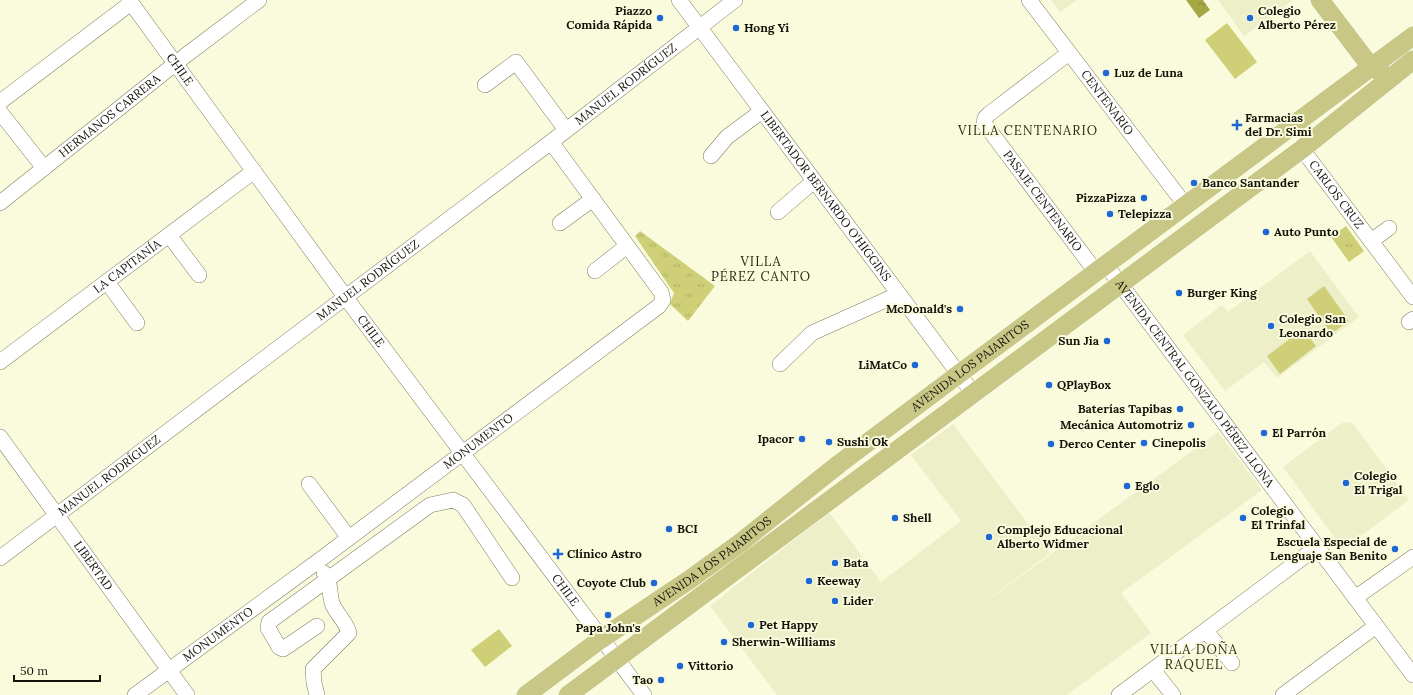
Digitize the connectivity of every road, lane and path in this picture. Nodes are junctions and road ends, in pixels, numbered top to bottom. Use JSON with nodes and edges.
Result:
{"nodes":[{"id":1,"x":259,"y":0,"type":"edge"},
{"id":2,"x":679,"y":0,"type":"edge"},
{"id":3,"x":735,"y":0,"type":"edge"},
{"id":4,"x":1029,"y":0,"type":"edge"},
{"id":5,"x":1320,"y":0,"type":"edge"},
{"id":6,"x":130,"y":2,"type":"edge"},
{"id":7,"x":699,"y":27,"type":"junction"},
{"id":8,"x":1413,"y":36,"type":"edge"},
{"id":9,"x":1068,"y":52,"type":"junction"},
{"id":10,"x":1413,"y":60,"type":"edge"},
{"id":11,"x":176,"y":64,"type":"junction"},
{"id":12,"x":1371,"y":67,"type":"junction"},
{"id":13,"x":1395,"y":74,"type":"junction"},
{"id":14,"x":485,"y":85,"type":"dead end"},
{"id":15,"x":0,"y":102,"type":"edge"},
{"id":16,"x":762,"y":111,"type":"junction"},
{"id":17,"x":0,"y":112,"type":"edge"},
{"id":18,"x":559,"y":136,"type":"junction"},
{"id":19,"x":1302,"y":149,"type":"junction"},
{"id":20,"x":711,"y":156,"type":"dead end"},
{"id":21,"x":44,"y":168,"type":"junction"},
{"id":22,"x":254,"y":171,"type":"junction"},
{"id":23,"x":814,"y":181,"type":"junction"},
{"id":24,"x":593,"y":199,"type":"junction"},
{"id":25,"x":0,"y":203,"type":"edge"},
{"id":26,"x":1186,"y":206,"type":"junction"},
{"id":27,"x":778,"y":212,"type":"dead end"},
{"id":28,"x":560,"y":223,"type":"dead end"},
{"id":29,"x":1389,"y":228,"type":"dead end"},
{"id":30,"x":169,"y":235,"type":"junction"},
{"id":31,"x":1371,"y":241,"type":"junction"},
{"id":32,"x":627,"y":246,"type":"junction"},
{"id":33,"x":1101,"y":269,"type":"junction"},
{"id":34,"x":595,"y":271,"type":"dead end"},
{"id":35,"x":199,"y":275,"type":"dead end"},
{"id":36,"x":107,"y":282,"type":"junction"},
{"id":37,"x":1120,"y":284,"type":"junction"},
{"id":38,"x":898,"y":294,"type":"junction"},
{"id":39,"x":344,"y":296,"type":"junction"},
{"id":40,"x":1413,"y":297,"type":"edge"},
{"id":41,"x":137,"y":323,"type":"dead end"},
{"id":42,"x":0,"y":362,"type":"edge"},
{"id":43,"x":780,"y":364,"type":"dead end"},
{"id":44,"x":959,"y":374,"type":"junction"},
{"id":45,"x":973,"y":393,"type":"junction"},
{"id":46,"x":0,"y":437,"type":"edge"},
{"id":47,"x":462,"y":453,"type":"junction"},
{"id":48,"x":309,"y":484,"type":"dead end"},
{"id":49,"x":56,"y":514,"type":"junction"},
{"id":50,"x":349,"y":538,"type":"junction"},
{"id":51,"x":1317,"y":547,"type":"junction"},
{"id":52,"x":1413,"y":556,"type":"edge"},
{"id":53,"x":0,"y":558,"type":"edge"},
{"id":54,"x":317,"y":562,"type":"junction"},
{"id":55,"x":512,"y":578,"type":"dead end"},
{"id":56,"x":329,"y":579,"type":"junction"},
{"id":57,"x":1355,"y":598,"type":"junction"},
{"id":58,"x":317,"y":626,"type":"dead end"},
{"id":59,"x":1376,"y":626,"type":"junction"},
{"id":60,"x":1206,"y":631,"type":"junction"},
{"id":61,"x":601,"y":639,"type":"junction"},
{"id":62,"x":616,"y":658,"type":"junction"},
{"id":63,"x":1232,"y":663,"type":"dead end"},
{"id":64,"x":169,"y":670,"type":"junction"},
{"id":65,"x":1153,"y":670,"type":"junction"},
{"id":66,"x":1413,"y":675,"type":"edge"},
{"id":67,"x":134,"y":695,"type":"edge"},
{"id":68,"x":187,"y":695,"type":"edge"},
{"id":69,"x":317,"y":695,"type":"edge"},
{"id":70,"x":526,"y":695,"type":"edge"},
{"id":71,"x":568,"y":695,"type":"edge"},
{"id":72,"x":644,"y":695,"type":"edge"},
{"id":73,"x":1119,"y":695,"type":"edge"},
{"id":74,"x":1173,"y":695,"type":"edge"},
{"id":75,"x":1283,"y":695,"type":"edge"}],
"edges":[{"from":1,"to":11,"type":"street","name":"HERMANOS CARRERA"},
{"from":2,"to":7,"type":"street","name":"LIBERTADOR BERNARDO O'HIGGINS"},
{"from":3,"to":7,"type":"street","name":"MANUEL RODRÍGUEZ"},
{"from":4,"to":9,"type":"street","name":"CENTENARIO"},
{"from":5,"to":12,"type":"main road"},
{"from":6,"to":11,"type":"street","name":"CHILE"},
{"from":6,"to":15,"type":"street"},
{"from":7,"to":16,"type":"street","name":"LIBERTADOR BERNARDO O'HIGGINS"},
{"from":7,"to":18,"type":"street","name":"MANUEL RODRÍGUEZ"},
{"from":8,"to":12,"type":"main road","name":"AVENIDA LOS PAJARITOS"},
{"from":9,"to":26,"type":"street","name":"CENTENARIO"},
{"from":9,"to":33,"type":"street","name":"PASAJE CENTENARIO"},
{"from":10,"to":13,"type":"main road","name":"AVENIDA LOS PAJARITOS"},
{"from":11,"to":21,"type":"street","name":"HERMANOS CARRERA"},
{"from":11,"to":22,"type":"street","name":"CHILE"},
{"from":12,"to":13,"type":"main road"},
{"from":12,"to":26,"type":"main road","name":"AVENIDA LOS PAJARITOS"},
{"from":13,"to":19,"type":"main road","name":"AVENIDA LOS PAJARITOS"},
{"from":14,"to":18,"type":"street","name":"MONUMENTO"},
{"from":16,"to":20,"type":"street"},
{"from":16,"to":23,"type":"street","name":"LIBERTADOR BERNARDO O'HIGGINS"},
{"from":17,"to":21,"type":"street"},
{"from":18,"to":24,"type":"street","name":"MONUMENTO"},
{"from":18,"to":39,"type":"street","name":"MANUEL RODRÍGUEZ"},
{"from":19,"to":31,"type":"street","name":"CARLOS CRUZ"},
{"from":19,"to":37,"type":"main road","name":"AVENIDA LOS PAJARITOS"},
{"from":21,"to":25,"type":"street","name":"HERMANOS CARRERA"},
{"from":22,"to":30,"type":"street","name":"LA CAPITANÍA"},
{"from":22,"to":39,"type":"street","name":"CHILE"},
{"from":23,"to":27,"type":"street"},
{"from":23,"to":38,"type":"street","name":"LIBERTADOR BERNARDO O'HIGGINS"},
{"from":24,"to":28,"type":"street"},
{"from":24,"to":32,"type":"street","name":"MONUMENTO"},
{"from":26,"to":33,"type":"main road","name":"AVENIDA LOS PAJARITOS"},
{"from":29,"to":31,"type":"street","name":"CARLOS CRUZ"},
{"from":30,"to":35,"type":"street"},
{"from":30,"to":36,"type":"street","name":"LA CAPITANÍA"},
{"from":31,"to":40,"type":"street","name":"CARLOS CRUZ"},
{"from":32,"to":34,"type":"street"},
{"from":32,"to":47,"type":"street","name":"MONUMENTO"},
{"from":33,"to":37,"type":"street","name":"AVENIDA CENTRAL GONZALO PÉREZ LLONA"},
{"from":33,"to":44,"type":"main road","name":"AVENIDA LOS PAJARITOS"},
{"from":36,"to":41,"type":"street"},
{"from":36,"to":42,"type":"street","name":"LA CAPITANÍA"},
{"from":37,"to":45,"type":"main road","name":"AVENIDA LOS PAJARITOS"},
{"from":37,"to":51,"type":"street","name":"AVENIDA CENTRAL GONZALO PÉREZ LLONA"},
{"from":38,"to":43,"type":"street"},
{"from":38,"to":44,"type":"street","name":"LIBERTADOR BERNARDO O'HIGGINS"},
{"from":39,"to":47,"type":"street","name":"CHILE"},
{"from":39,"to":49,"type":"street","name":"MANUEL RODRÍGUEZ"},
{"from":44,"to":45,"type":"street","name":"LIBERTADOR BERNARDO O'HIGGINS"},
{"from":44,"to":61,"type":"main road","name":"AVENIDA LOS PAJARITOS"},
{"from":45,"to":62,"type":"main road","name":"AVENIDA LOS PAJARITOS"},
{"from":46,"to":49,"type":"street","name":"LIBERTAD"},
{"from":47,"to":50,"type":"street","name":"MONUMENTO"},
{"from":47,"to":61,"type":"street","name":"CHILE"},
{"from":48,"to":50,"type":"street"},
{"from":49,"to":53,"type":"street","name":"MANUEL RODRÍGUEZ"},
{"from":49,"to":64,"type":"street","name":"LIBERTAD"},
{"from":50,"to":54,"type":"street","name":"MONUMENTO"},
{"from":51,"to":57,"type":"street","name":"AVENIDA CENTRAL GONZALO PÉREZ LLONA"},
{"from":51,"to":60,"type":"street"},
{"from":52,"to":57,"type":"street"},
{"from":54,"to":56,"type":"street"},
{"from":54,"to":64,"type":"street","name":"MONUMENTO"},
{"from":55,"to":56,"type":"street"},
{"from":56,"to":58,"type":"street"},
{"from":56,"to":69,"type":"street"},
{"from":57,"to":59,"type":"street","name":"AVENIDA CENTRAL GONZALO PÉREZ LLONA"},
{"from":59,"to":66,"type":"street","name":"AVENIDA CENTRAL GONZALO PÉREZ LLONA"},
{"from":59,"to":75,"type":"street"},
{"from":60,"to":63,"type":"street"},
{"from":60,"to":65,"type":"street"},
{"from":61,"to":62,"type":"street","name":"CHILE"},
{"from":61,"to":70,"type":"main road","name":"AVENIDA LOS PAJARITOS"},
{"from":62,"to":71,"type":"main road","name":"AVENIDA LOS PAJARITOS"},
{"from":62,"to":72,"type":"street","name":"CHILE"},
{"from":64,"to":67,"type":"street","name":"MONUMENTO"},
{"from":64,"to":68,"type":"street","name":"LIBERTAD"},
{"from":65,"to":73,"type":"street"},
{"from":65,"to":74,"type":"street"}]}
